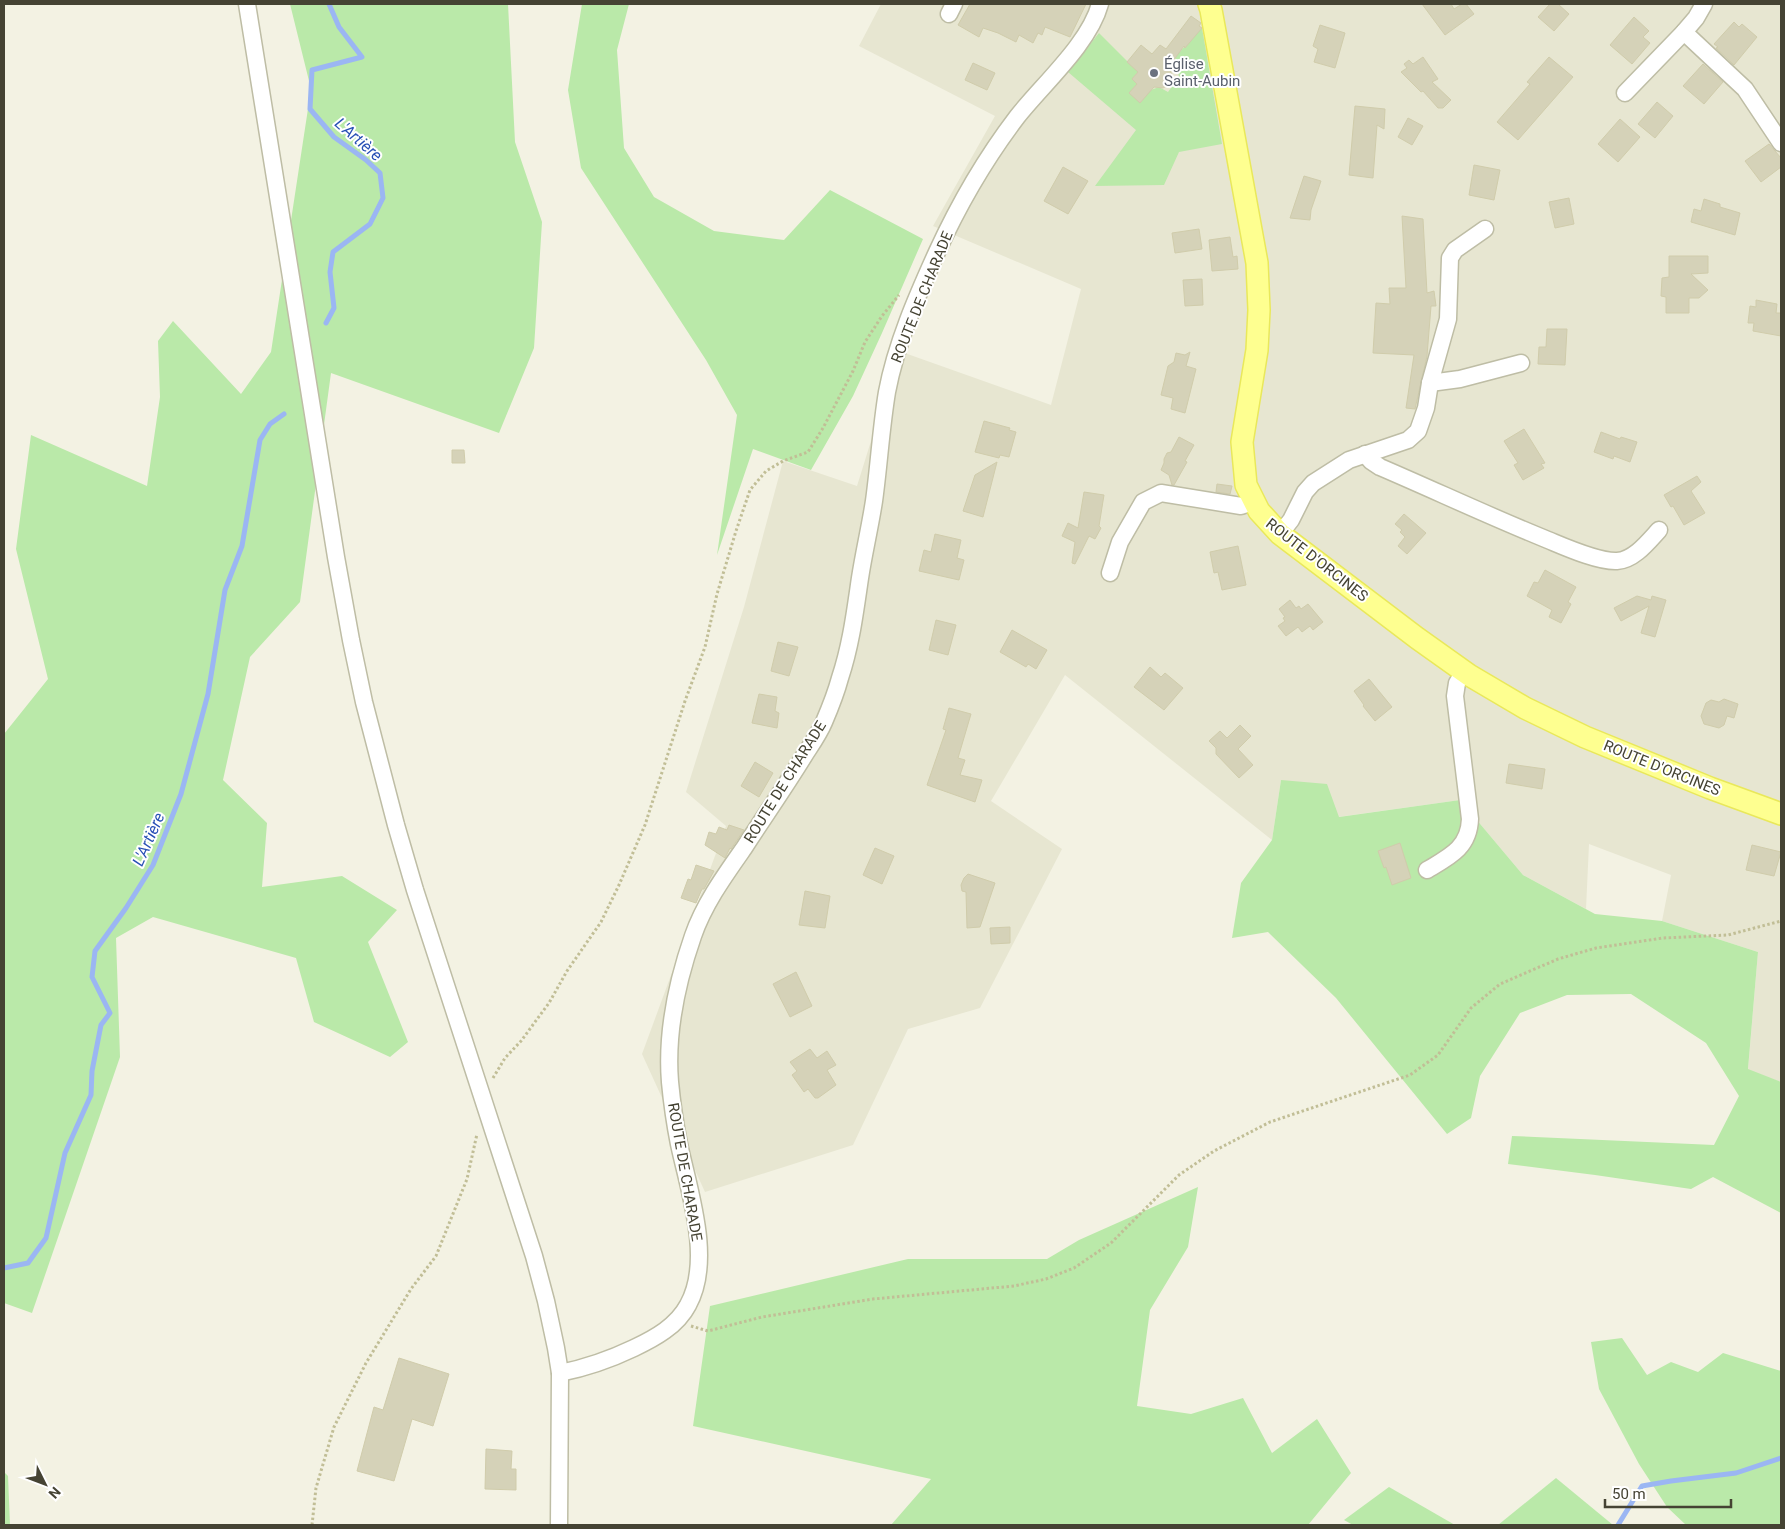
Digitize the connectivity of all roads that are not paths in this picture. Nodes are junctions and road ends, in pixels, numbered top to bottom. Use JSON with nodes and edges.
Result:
{"nodes":[{"id":1,"x":247,"y":4,"type":"edge"},
{"id":2,"x":1100,"y":4,"type":"edge"},
{"id":3,"x":1704,"y":4,"type":"edge"},
{"id":4,"x":1213,"y":6,"type":"edge"},
{"id":5,"x":1684,"y":32,"type":"junction"},
{"id":6,"x":1625,"y":93,"type":"dead end"},
{"id":7,"x":1781,"y":142,"type":"edge"},
{"id":8,"x":1485,"y":228,"type":"dead end"},
{"id":9,"x":1521,"y":363,"type":"dead end"},
{"id":10,"x":1430,"y":383,"type":"junction"},
{"id":11,"x":1365,"y":454,"type":"junction"},
{"id":12,"x":1253,"y":502,"type":"junction"},
{"id":13,"x":1659,"y":530,"type":"dead end"},
{"id":14,"x":1280,"y":534,"type":"junction"},
{"id":15,"x":1110,"y":574,"type":"dead end"},
{"id":16,"x":1464,"y":672,"type":"junction"},
{"id":17,"x":1781,"y":814,"type":"edge"},
{"id":18,"x":1427,"y":870,"type":"dead end"},
{"id":19,"x":560,"y":1373,"type":"junction"},
{"id":20,"x":559,"y":1525,"type":"edge"}],
"edges":[{"from":1,"to":19,"type":"street"},
{"from":2,"to":19,"type":"street","name":"ROUTE DE CHARADE"},
{"from":3,"to":5,"type":"street"},
{"from":4,"to":12,"type":"main road","name":"ROUTE D'ORCINES"},
{"from":5,"to":6,"type":"street"},
{"from":5,"to":7,"type":"street"},
{"from":8,"to":10,"type":"street"},
{"from":9,"to":10,"type":"street"},
{"from":10,"to":11,"type":"street"},
{"from":11,"to":13,"type":"street"},
{"from":11,"to":14,"type":"street"},
{"from":12,"to":14,"type":"main road","name":"ROUTE D'ORCINES"},
{"from":12,"to":15,"type":"street"},
{"from":14,"to":16,"type":"main road","name":"ROUTE D'ORCINES"},
{"from":16,"to":17,"type":"main road","name":"ROUTE D'ORCINES"},
{"from":16,"to":18,"type":"street"},
{"from":19,"to":20,"type":"street"}]}
